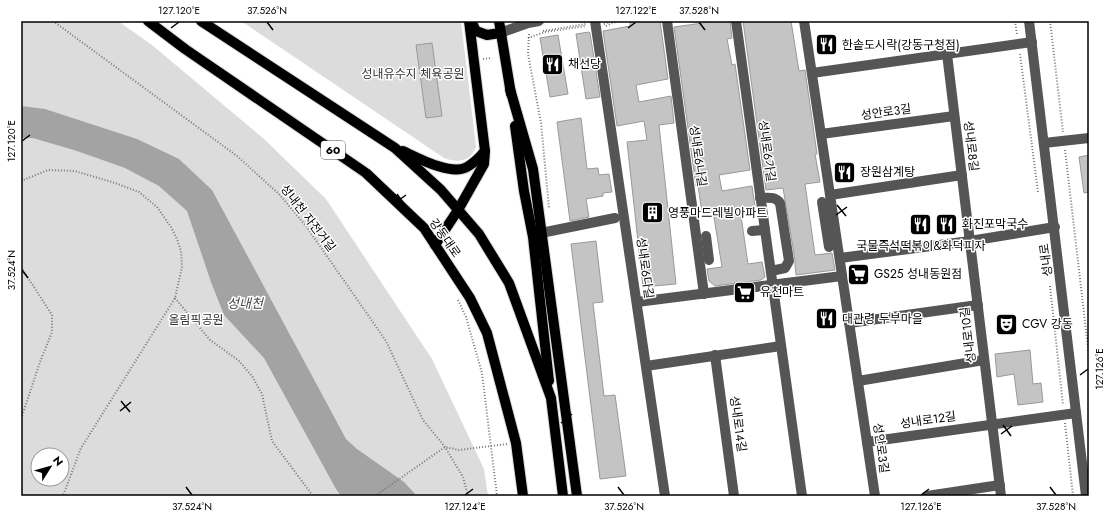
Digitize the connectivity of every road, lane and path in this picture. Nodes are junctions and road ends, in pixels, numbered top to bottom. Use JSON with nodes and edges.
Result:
{"nodes":[{"id":1,"x":53,"y":21,"type":"edge"},
{"id":2,"x":148,"y":21,"type":"edge"},
{"id":3,"x":201,"y":21,"type":"edge"},
{"id":4,"x":470,"y":21,"type":"edge"},
{"id":5,"x":499,"y":21,"type":"edge"},
{"id":6,"x":539,"y":21,"type":"edge"},
{"id":7,"x":611,"y":21,"type":"edge"},
{"id":8,"x":620,"y":21,"type":"edge"},
{"id":9,"x":667,"y":21,"type":"edge"},
{"id":10,"x":736,"y":21,"type":"edge"},
{"id":11,"x":804,"y":21,"type":"edge"},
{"id":12,"x":1015,"y":21,"type":"edge"},
{"id":13,"x":1029,"y":21,"type":"edge"},
{"id":14,"x":1050,"y":21,"type":"edge"},
{"id":15,"x":596,"y":24,"type":"edge"},
{"id":16,"x":500,"y":33,"type":"junction"},
{"id":17,"x":528,"y":34,"type":"dead end"},
{"id":18,"x":528,"y":38,"type":"dead end"},
{"id":19,"x":1032,"y":42,"type":"junction"},
{"id":20,"x":1018,"y":44,"type":"junction"},
{"id":21,"x":947,"y":54,"type":"junction"},
{"id":22,"x":491,"y":58,"type":"dead end"},
{"id":23,"x":482,"y":60,"type":"dead end"},
{"id":24,"x":812,"y":73,"type":"junction"},
{"id":25,"x":510,"y":89,"type":"junction"},
{"id":26,"x":954,"y":116,"type":"junction"},
{"id":27,"x":821,"y":134,"type":"junction"},
{"id":28,"x":1089,"y":138,"type":"edge"},
{"id":29,"x":1064,"y":141,"type":"junction"},
{"id":30,"x":1044,"y":143,"type":"junction"},
{"id":31,"x":395,"y":148,"type":"junction"},
{"id":32,"x":486,"y":151,"type":"junction"},
{"id":33,"x":962,"y":175,"type":"junction"},
{"id":34,"x":21,"y":181,"type":"edge"},
{"id":35,"x":760,"y":198,"type":"junction"},
{"id":36,"x":1039,"y":198,"type":"dead end"},
{"id":37,"x":824,"y":200,"type":"junction"},
{"id":38,"x":458,"y":210,"type":"junction"},
{"id":39,"x":615,"y":218,"type":"dead end"},
{"id":40,"x":1055,"y":227,"type":"junction"},
{"id":41,"x":765,"y":230,"type":"junction"},
{"id":42,"x":752,"y":231,"type":"dead end"},
{"id":43,"x":541,"y":233,"type":"junction"},
{"id":44,"x":705,"y":236,"type":"junction"},
{"id":45,"x":970,"y":241,"type":"junction"},
{"id":46,"x":435,"y":245,"type":"junction"},
{"id":47,"x":828,"y":247,"type":"dead end"},
{"id":48,"x":840,"y":258,"type":"junction"},
{"id":49,"x":709,"y":260,"type":"dead end"},
{"id":50,"x":21,"y":267,"type":"edge"},
{"id":51,"x":771,"y":271,"type":"junction"},
{"id":52,"x":842,"y":276,"type":"junction"},
{"id":53,"x":1049,"y":283,"type":"dead end"},
{"id":54,"x":773,"y":285,"type":"junction"},
{"id":55,"x":704,"y":294,"type":"junction"},
{"id":56,"x":175,"y":298,"type":"junction"},
{"id":57,"x":457,"y":298,"type":"dead end"},
{"id":58,"x":637,"y":302,"type":"junction"},
{"id":59,"x":978,"y":305,"type":"junction"},
{"id":60,"x":849,"y":323,"type":"junction"},
{"id":61,"x":781,"y":346,"type":"junction"},
{"id":62,"x":715,"y":355,"type":"junction"},
{"id":63,"x":1089,"y":356,"type":"edge"},
{"id":64,"x":984,"y":360,"type":"junction"},
{"id":65,"x":646,"y":366,"type":"junction"},
{"id":66,"x":858,"y":381,"type":"junction"},
{"id":67,"x":551,"y":398,"type":"junction"},
{"id":68,"x":1076,"y":413,"type":"junction"},
{"id":69,"x":1064,"y":415,"type":"junction"},
{"id":70,"x":21,"y":419,"type":"edge"},
{"id":71,"x":992,"y":425,"type":"junction"},
{"id":72,"x":867,"y":442,"type":"junction"},
{"id":73,"x":516,"y":443,"type":"junction"},
{"id":74,"x":491,"y":446,"type":"junction"},
{"id":75,"x":445,"y":447,"type":"junction"},
{"id":76,"x":1000,"y":485,"type":"junction"},
{"id":77,"x":63,"y":496,"type":"edge"},
{"id":78,"x":313,"y":496,"type":"edge"},
{"id":79,"x":375,"y":496,"type":"edge"},
{"id":80,"x":468,"y":496,"type":"edge"},
{"id":81,"x":497,"y":496,"type":"edge"},
{"id":82,"x":523,"y":496,"type":"edge"},
{"id":83,"x":564,"y":496,"type":"edge"},
{"id":84,"x":577,"y":496,"type":"edge"},
{"id":85,"x":665,"y":496,"type":"edge"},
{"id":86,"x":734,"y":496,"type":"edge"},
{"id":87,"x":802,"y":496,"type":"edge"},
{"id":88,"x":875,"y":496,"type":"edge"},
{"id":89,"x":926,"y":496,"type":"edge"},
{"id":90,"x":1001,"y":496,"type":"edge"},
{"id":91,"x":1073,"y":496,"type":"edge"},
{"id":92,"x":1086,"y":496,"type":"edge"}],
"edges":[{"from":1,"to":75,"type":"path","name":"성내천 자전거길"},
{"from":2,"to":46,"type":"main road","name":"강동대로","number":"60"},
{"from":3,"to":31,"type":"main road"},
{"from":4,"to":16,"type":"main road"},
{"from":4,"to":32,"type":"main road"},
{"from":5,"to":16,"type":"main road"},
{"from":6,"to":16,"type":"street"},
{"from":7,"to":15,"type":"path"},
{"from":8,"to":15,"type":"path"},
{"from":9,"to":44,"type":"street","name":"성내로6나길"},
{"from":10,"to":35,"type":"street","name":"성내로6가길"},
{"from":11,"to":24,"type":"street","name":"성안로3길"},
{"from":12,"to":20,"type":"path"},
{"from":13,"to":19,"type":"street","name":"성내로"},
{"from":14,"to":29,"type":"path"},
{"from":15,"to":17,"type":"path"},
{"from":15,"to":18,"type":"path"},
{"from":15,"to":58,"type":"street","name":"성내로6다길"},
{"from":16,"to":25,"type":"main road"},
{"from":19,"to":20,"type":"street"},
{"from":19,"to":30,"type":"street","name":"성내로"},
{"from":20,"to":21,"type":"street"},
{"from":20,"to":36,"type":"path"},
{"from":21,"to":24,"type":"street"},
{"from":21,"to":26,"type":"street","name":"성내로8길"},
{"from":22,"to":23,"type":"path"},
{"from":24,"to":27,"type":"street","name":"성안로3길"},
{"from":25,"to":43,"type":"main road"},
{"from":25,"to":67,"type":"main road"},
{"from":26,"to":27,"type":"street","name":"성안로3길"},
{"from":26,"to":33,"type":"street","name":"성내로8길"},
{"from":27,"to":37,"type":"street","name":"성안로3길"},
{"from":28,"to":29,"type":"street"},
{"from":29,"to":30,"type":"street"},
{"from":29,"to":63,"type":"path"},
{"from":30,"to":40,"type":"street","name":"성내로"},
{"from":31,"to":32,"type":"main road"},
{"from":31,"to":38,"type":"main road"},
{"from":32,"to":38,"type":"main road"},
{"from":33,"to":37,"type":"street"},
{"from":33,"to":45,"type":"street","name":"성내로8길"},
{"from":34,"to":56,"type":"path"},
{"from":35,"to":41,"type":"street","name":"성내로6가길"},
{"from":35,"to":51,"type":"street"},
{"from":37,"to":47,"type":"street"},
{"from":37,"to":48,"type":"street","name":"성안로3길"},
{"from":38,"to":46,"type":"main road"},
{"from":38,"to":67,"type":"main road"},
{"from":39,"to":43,"type":"street"},
{"from":40,"to":45,"type":"street"},
{"from":40,"to":68,"type":"street","name":"성내로"},
{"from":41,"to":42,"type":"street"},
{"from":41,"to":51,"type":"street","name":"성내로6가길"},
{"from":43,"to":84,"type":"main road"},
{"from":44,"to":49,"type":"street"},
{"from":44,"to":55,"type":"street","name":"성내로6나길"},
{"from":45,"to":48,"type":"street"},
{"from":45,"to":59,"type":"street","name":"성내로10길"},
{"from":46,"to":73,"type":"main road","name":"강동대로","number":"60"},
{"from":48,"to":52,"type":"street","name":"성안로3길"},
{"from":50,"to":70,"type":"path"},
{"from":51,"to":54,"type":"street","name":"성내로6가길"},
{"from":52,"to":54,"type":"street"},
{"from":52,"to":60,"type":"street","name":"성안로3길"},
{"from":53,"to":69,"type":"path"},
{"from":54,"to":55,"type":"street"},
{"from":54,"to":61,"type":"street","name":"성내로6가길"},
{"from":55,"to":58,"type":"street"},
{"from":56,"to":77,"type":"path"},
{"from":56,"to":78,"type":"path"},
{"from":57,"to":74,"type":"path"},
{"from":58,"to":65,"type":"street","name":"성내로6다길"},
{"from":59,"to":60,"type":"street"},
{"from":59,"to":64,"type":"street","name":"성내로10길"},
{"from":60,"to":66,"type":"street","name":"성안로3길"},
{"from":61,"to":62,"type":"street"},
{"from":61,"to":87,"type":"street","name":"성내로6가길"},
{"from":62,"to":65,"type":"street"},
{"from":62,"to":86,"type":"street","name":"성내로14길"},
{"from":64,"to":66,"type":"street"},
{"from":64,"to":71,"type":"street","name":"성내로10길"},
{"from":65,"to":85,"type":"street","name":"성내로6다길"},
{"from":66,"to":72,"type":"street","name":"성안로3길"},
{"from":67,"to":83,"type":"main road"},
{"from":68,"to":69,"type":"street","name":"성내로12길"},
{"from":68,"to":92,"type":"street","name":"성내로"},
{"from":69,"to":71,"type":"street","name":"성내로12길"},
{"from":69,"to":91,"type":"path"},
{"from":71,"to":72,"type":"street","name":"성내로12길"},
{"from":71,"to":76,"type":"street"},
{"from":72,"to":88,"type":"street","name":"성안로3길"},
{"from":73,"to":74,"type":"path"},
{"from":73,"to":82,"type":"main road","name":"강동대로","number":"60"},
{"from":74,"to":75,"type":"path"},
{"from":74,"to":81,"type":"path"},
{"from":75,"to":79,"type":"path"},
{"from":75,"to":80,"type":"path","name":"성내천 자전거길"},
{"from":76,"to":89,"type":"street"},
{"from":76,"to":90,"type":"street"}]}
